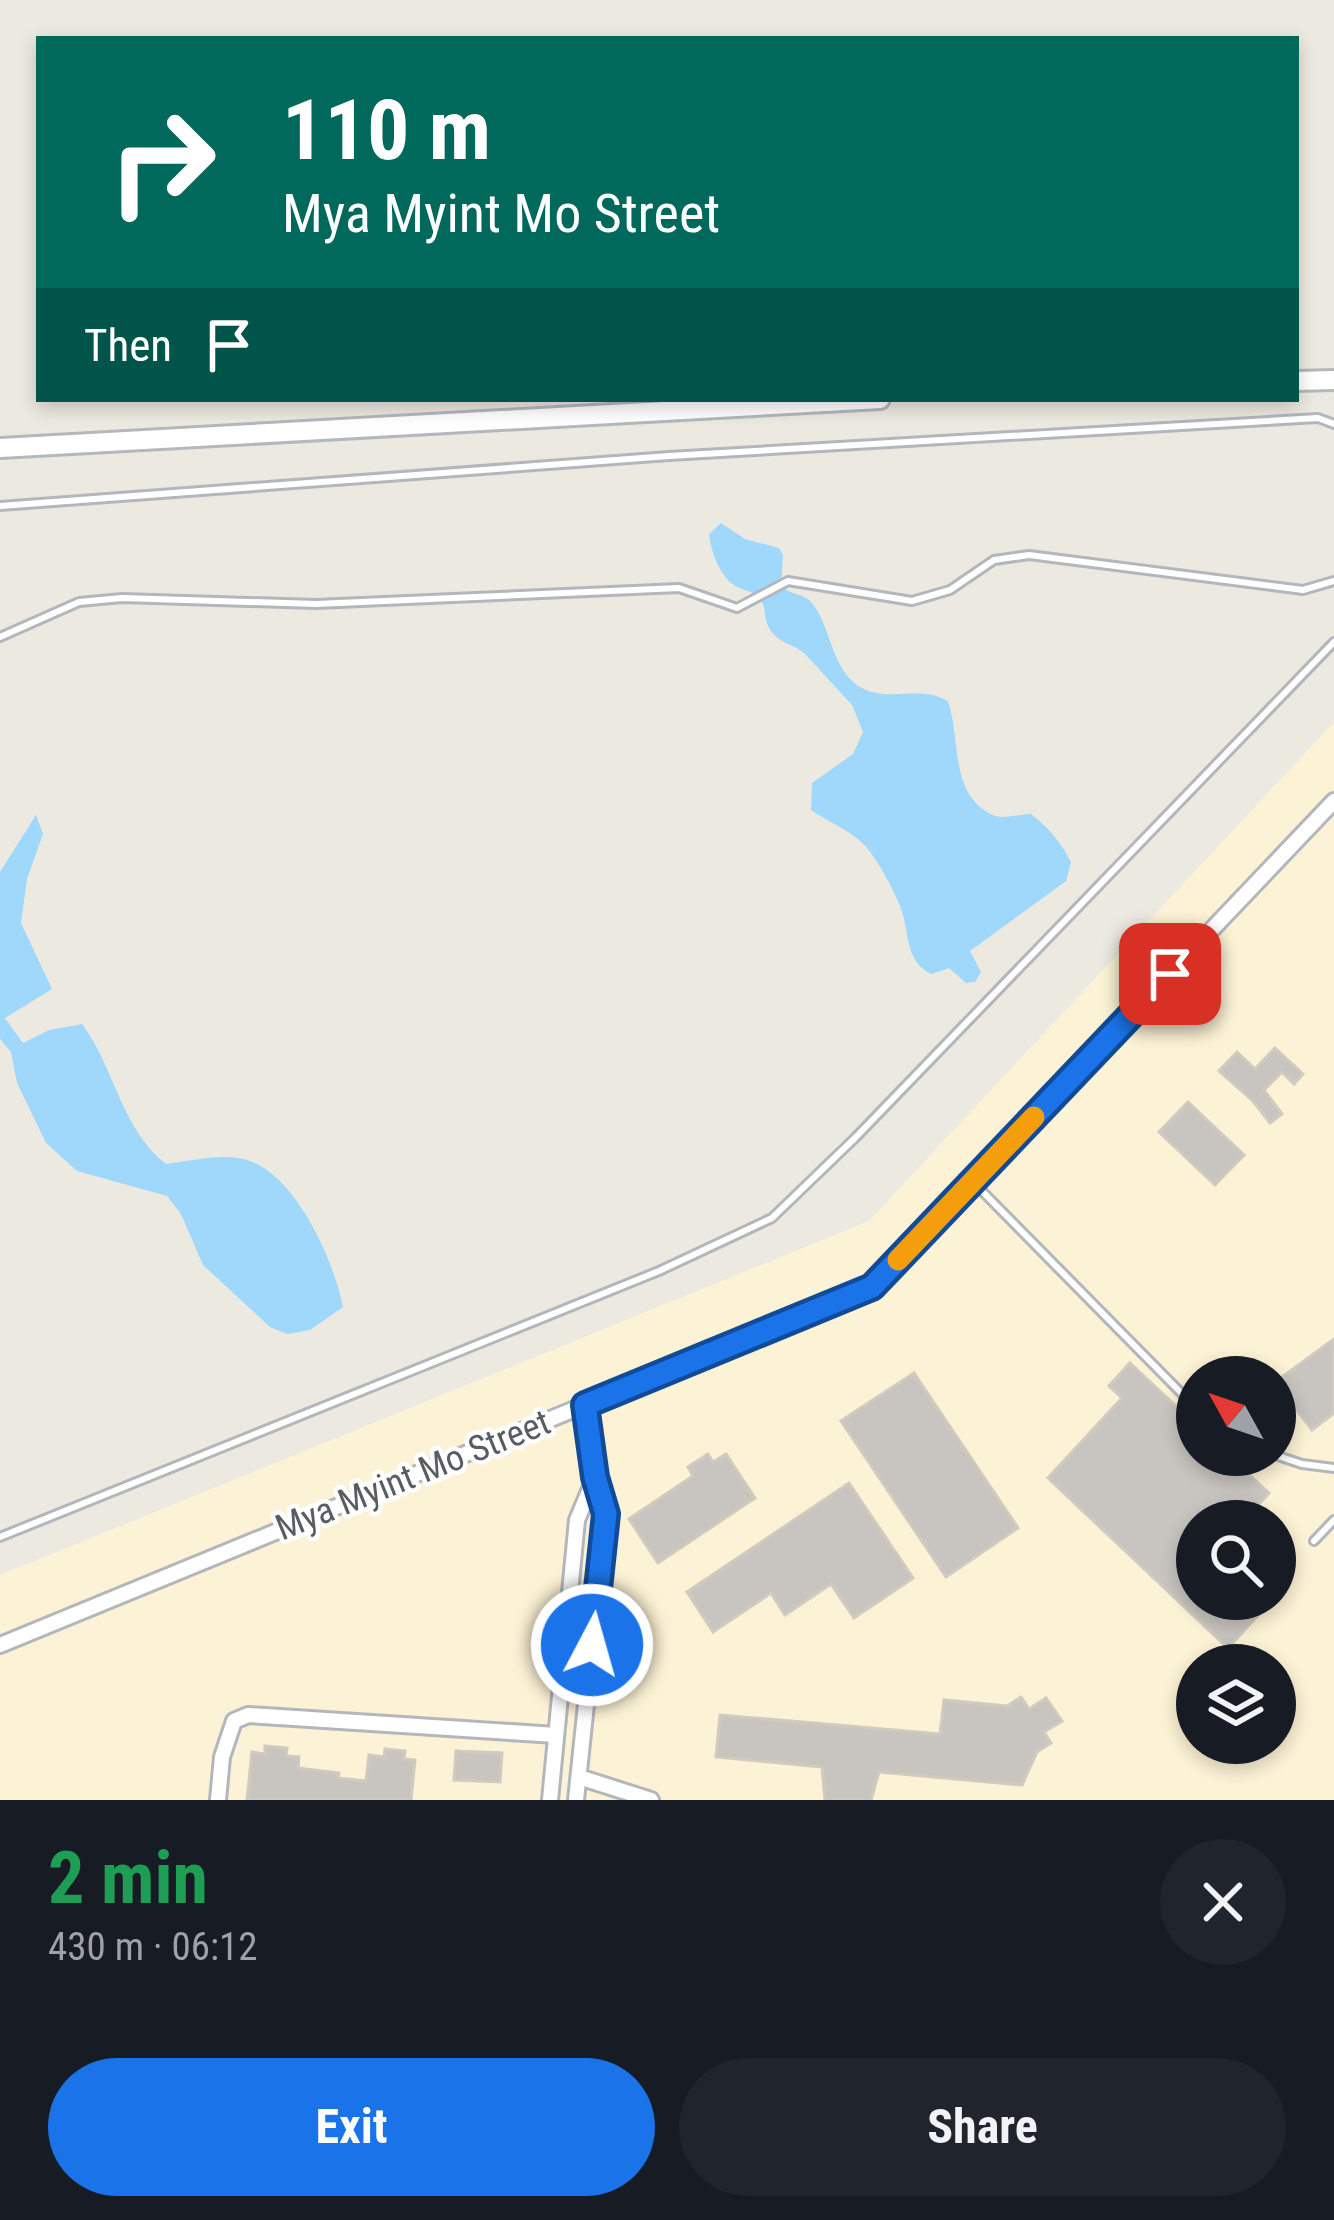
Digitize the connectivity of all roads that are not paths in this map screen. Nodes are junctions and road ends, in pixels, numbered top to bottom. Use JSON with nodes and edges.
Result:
{"nodes":[{"id":1,"x":1334,"y":380,"type":"edge"},
{"id":2,"x":1299,"y":381,"type":"edge"},
{"id":3,"x":826,"y":402,"type":"edge"},
{"id":4,"x":1334,"y":424,"type":"edge"},
{"id":5,"x":0,"y":448,"type":"edge"},
{"id":6,"x":0,"y":506,"type":"edge"},
{"id":7,"x":1334,"y":581,"type":"edge"},
{"id":8,"x":0,"y":637,"type":"edge"},
{"id":9,"x":1334,"y":642,"type":"edge"},
{"id":10,"x":1334,"y":801,"type":"edge"},
{"id":11,"x":972,"y":1181,"type":"junction"},
{"id":12,"x":1176,"y":1388,"type":"edge"},
{"id":13,"x":585,"y":1405,"type":"junction"},
{"id":14,"x":1296,"y":1462,"type":"edge"},
{"id":15,"x":1334,"y":1468,"type":"edge"},
{"id":16,"x":595,"y":1477,"type":"junction"},
{"id":17,"x":1334,"y":1520,"type":"edge"},
{"id":18,"x":0,"y":1538,"type":"edge"},
{"id":19,"x":1315,"y":1541,"type":"dead end"},
{"id":20,"x":0,"y":1646,"type":"edge"},
{"id":21,"x":556,"y":1735,"type":"junction"},
{"id":22,"x":578,"y":1777,"type":"junction"},
{"id":23,"x":218,"y":1800,"type":"edge"},
{"id":24,"x":550,"y":1800,"type":"edge"},
{"id":25,"x":576,"y":1800,"type":"edge"},
{"id":26,"x":651,"y":1800,"type":"edge"}],
"edges":[{"from":1,"to":2,"type":"main road"},
{"from":3,"to":5,"type":"main road"},
{"from":4,"to":6,"type":"lane"},
{"from":7,"to":8,"type":"lane"},
{"from":9,"to":18,"type":"lane"},
{"from":10,"to":11,"type":"street","name":"Mya Myint Mo Street"},
{"from":11,"to":12,"type":"lane"},
{"from":11,"to":13,"type":"street","name":"Mya Myint Mo Street"},
{"from":13,"to":16,"type":"street"},
{"from":13,"to":20,"type":"street","name":"Mya Myint Mo Street"},
{"from":14,"to":15,"type":"lane"},
{"from":16,"to":21,"type":"street"},
{"from":16,"to":22,"type":"street"},
{"from":17,"to":19,"type":"lane"},
{"from":21,"to":23,"type":"street"},
{"from":21,"to":24,"type":"street"},
{"from":22,"to":25,"type":"street"},
{"from":22,"to":26,"type":"street"}]}
